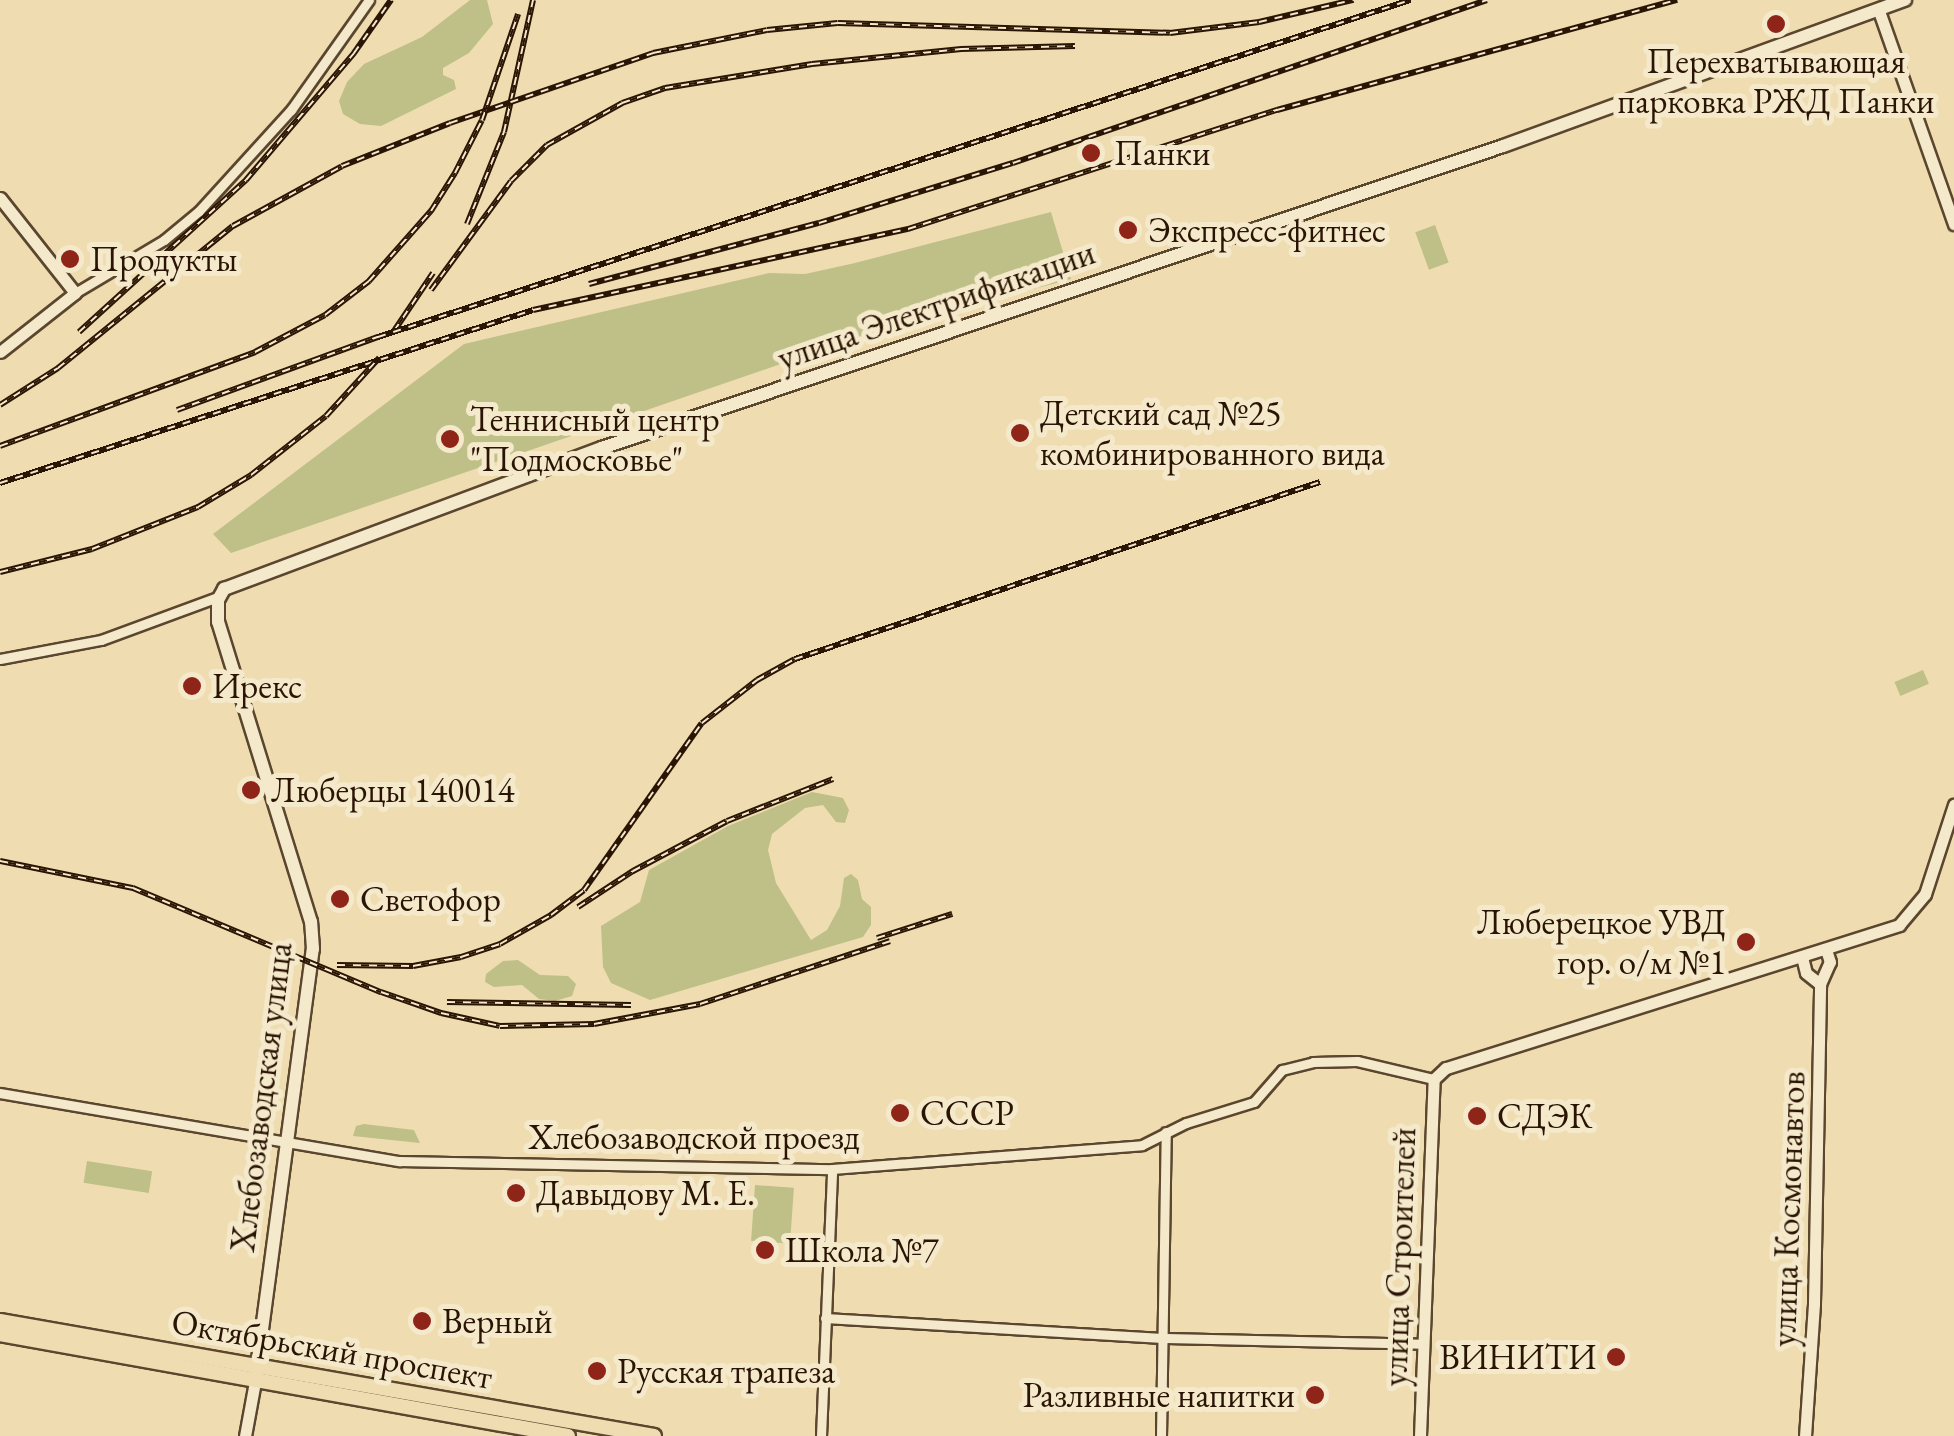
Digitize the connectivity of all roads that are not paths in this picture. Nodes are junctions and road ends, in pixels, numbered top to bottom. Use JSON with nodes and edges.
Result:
{"nodes":[{"id":1,"x":369,"y":0,"type":"edge"},
{"id":2,"x":1906,"y":0,"type":"edge"},
{"id":3,"x":1879,"y":10,"type":"junction"},
{"id":4,"x":0,"y":198,"type":"edge"},
{"id":5,"x":1954,"y":224,"type":"edge"},
{"id":6,"x":75,"y":293,"type":"junction"},
{"id":7,"x":0,"y":352,"type":"edge"},
{"id":8,"x":218,"y":598,"type":"junction"},
{"id":9,"x":0,"y":659,"type":"edge"},
{"id":10,"x":1954,"y":805,"type":"edge"},
{"id":11,"x":1826,"y":950,"type":"junction"},
{"id":12,"x":1802,"y":957,"type":"junction"},
{"id":13,"x":1820,"y":984,"type":"junction"},
{"id":14,"x":1434,"y":1079,"type":"junction"},
{"id":15,"x":0,"y":1093,"type":"edge"},
{"id":16,"x":1166,"y":1132,"type":"junction"},
{"id":17,"x":288,"y":1144,"type":"junction"},
{"id":18,"x":832,"y":1169,"type":"junction"},
{"id":19,"x":825,"y":1318,"type":"junction"},
{"id":20,"x":0,"y":1321,"type":"edge"},
{"id":21,"x":0,"y":1334,"type":"edge"},
{"id":22,"x":1166,"y":1338,"type":"junction"},
{"id":23,"x":1423,"y":1344,"type":"junction"},
{"id":24,"x":256,"y":1374,"type":"junction"},
{"id":25,"x":245,"y":1436,"type":"edge"},
{"id":26,"x":568,"y":1436,"type":"edge"},
{"id":27,"x":654,"y":1436,"type":"edge"},
{"id":28,"x":821,"y":1436,"type":"edge"},
{"id":29,"x":1161,"y":1436,"type":"edge"},
{"id":30,"x":1420,"y":1436,"type":"edge"},
{"id":31,"x":1805,"y":1436,"type":"edge"}],
"edges":[{"from":1,"to":6,"type":"street"},
{"from":2,"to":3,"type":"main road","name":"улица Электрификации"},
{"from":3,"to":5,"type":"street"},
{"from":3,"to":8,"type":"main road","name":"улица Электрификации"},
{"from":4,"to":6,"type":"street"},
{"from":6,"to":7,"type":"street"},
{"from":8,"to":9,"type":"street"},
{"from":8,"to":17,"type":"main road","name":"Хлебозаводская улица"},
{"from":10,"to":11,"type":"street"},
{"from":11,"to":12,"type":"street"},
{"from":11,"to":13,"type":"street","name":"улица Космонавтов"},
{"from":12,"to":13,"type":"street"},
{"from":12,"to":14,"type":"street"},
{"from":13,"to":31,"type":"street","name":"улица Космонавтов"},
{"from":14,"to":16,"type":"street","name":"Хлебозаводской проезд"},
{"from":14,"to":23,"type":"street","name":"улица Строителей"},
{"from":15,"to":17,"type":"street","name":"Хлебозаводской проезд"},
{"from":16,"to":18,"type":"street","name":"Хлебозаводской проезд"},
{"from":16,"to":22,"type":"street"},
{"from":17,"to":18,"type":"street","name":"Хлебозаводской проезд"},
{"from":17,"to":24,"type":"main road","name":"Хлебозаводская улица"},
{"from":18,"to":19,"type":"street"},
{"from":19,"to":22,"type":"street"},
{"from":19,"to":28,"type":"street"},
{"from":20,"to":24,"type":"main road","name":"Октябрьский проспект"},
{"from":21,"to":24,"type":"main road","name":"Октябрьский проспект"},
{"from":22,"to":23,"type":"street"},
{"from":22,"to":29,"type":"street"},
{"from":23,"to":30,"type":"street","name":"улица Строителей"},
{"from":24,"to":25,"type":"street","name":"Хлебозаводская улица"},
{"from":24,"to":26,"type":"main road","name":"Октябрьский проспект"},
{"from":24,"to":27,"type":"main road","name":"Октябрьский проспект"}]}
